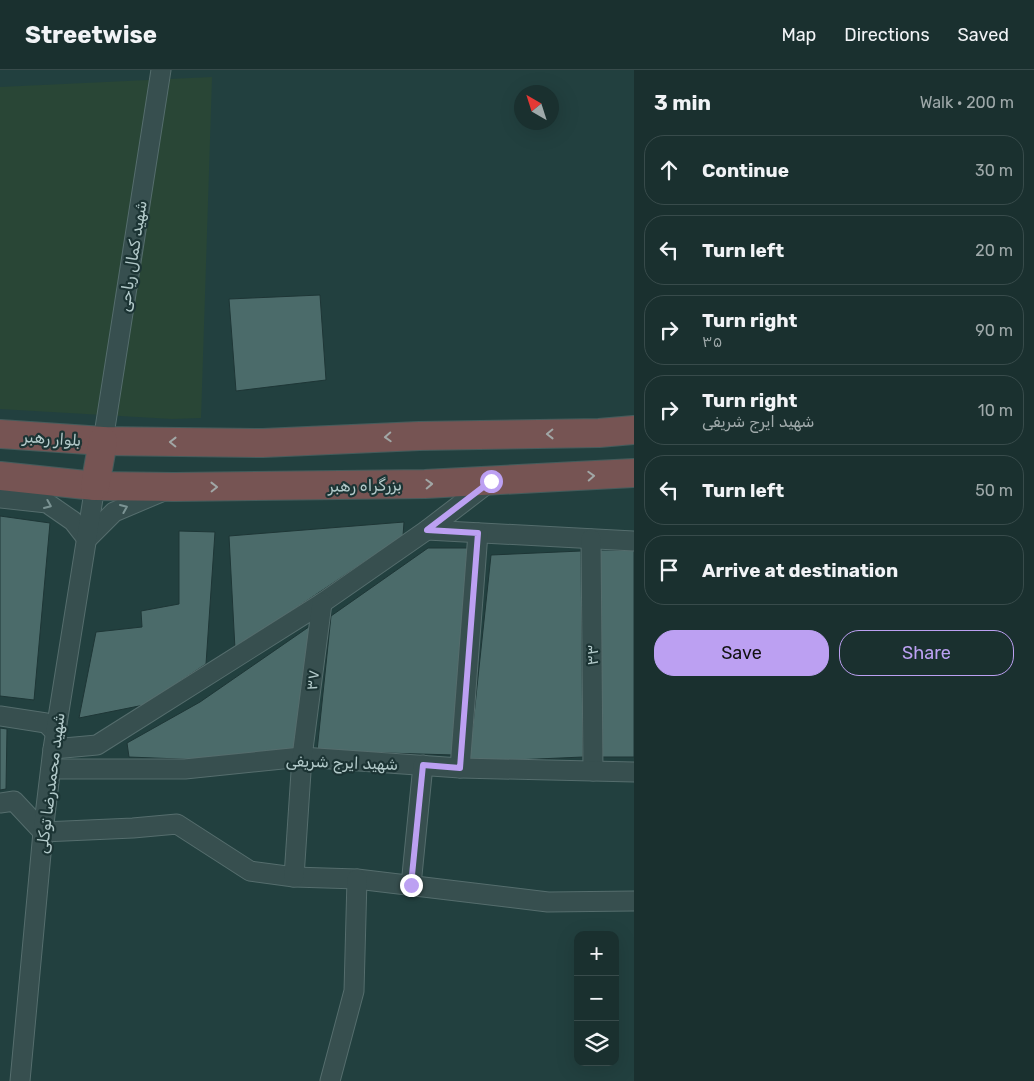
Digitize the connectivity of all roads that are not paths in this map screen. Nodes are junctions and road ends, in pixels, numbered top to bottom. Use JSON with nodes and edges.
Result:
{"nodes":[{"id":1,"x":160,"y":70,"type":"edge"},
{"id":2,"x":634,"y":430,"type":"edge"},
{"id":3,"x":0,"y":434,"type":"edge"},
{"id":4,"x":103,"y":441,"type":"junction"},
{"id":5,"x":263,"y":443,"type":"junction"},
{"id":6,"x":0,"y":445,"type":"edge"},
{"id":7,"x":0,"y":458,"type":"edge"},
{"id":8,"x":634,"y":473,"type":"edge"},
{"id":9,"x":0,"y":476,"type":"edge"},
{"id":10,"x":491,"y":481,"type":"junction"},
{"id":11,"x":95,"y":486,"type":"junction"},
{"id":12,"x":264,"y":486,"type":"junction"},
{"id":13,"x":174,"y":487,"type":"junction"},
{"id":14,"x":0,"y":498,"type":"edge"},
{"id":15,"x":427,"y":530,"type":"junction"},
{"id":16,"x":478,"y":533,"type":"junction"},
{"id":17,"x":87,"y":539,"type":"junction"},
{"id":18,"x":591,"y":539,"type":"junction"},
{"id":19,"x":634,"y":541,"type":"edge"},
{"id":20,"x":322,"y":603,"type":"junction"},
{"id":21,"x":0,"y":716,"type":"edge"},
{"id":22,"x":54,"y":741,"type":"junction"},
{"id":23,"x":302,"y":757,"type":"junction"},
{"id":24,"x":423,"y":765,"type":"junction"},
{"id":25,"x":460,"y":768,"type":"junction"},
{"id":26,"x":51,"y":769,"type":"junction"},
{"id":27,"x":593,"y":771,"type":"junction"},
{"id":28,"x":634,"y":772,"type":"edge"},
{"id":29,"x":0,"y":803,"type":"edge"},
{"id":30,"x":43,"y":832,"type":"junction"},
{"id":31,"x":294,"y":877,"type":"junction"},
{"id":32,"x":358,"y":879,"type":"junction"},
{"id":33,"x":411,"y":885,"type":"junction"},
{"id":34,"x":634,"y":901,"type":"edge"},
{"id":35,"x":20,"y":1081,"type":"edge"},
{"id":36,"x":330,"y":1081,"type":"edge"}],
"edges":[{"from":1,"to":4,"type":"street","name":"شهید کمال ریاحی"},
{"from":2,"to":5,"type":"highway","one_way":true},
{"from":3,"to":4,"type":"highway","name":"بلوار رهبر"},
{"from":5,"to":4,"type":"highway","one_way":true},
{"from":4,"to":11,"type":"highway"},
{"from":5,"to":12,"type":"highway"},
{"from":6,"to":7,"type":"highway"},
{"from":10,"to":8,"type":"highway","name":"بزرگراه رهبر","one_way":true},
{"from":9,"to":11,"type":"highway"},
{"from":12,"to":10,"type":"highway","name":"بزرگراه رهبر","one_way":true},
{"from":10,"to":15,"type":"street"},
{"from":11,"to":13,"type":"highway","name":"بزرگراه رهبر"},
{"from":11,"to":17,"type":"street","name":"شهید محمدرضا توکلی"},
{"from":13,"to":12,"type":"highway","name":"بزرگراه رهبر","one_way":true},
{"from":17,"to":13,"type":"street","one_way":true},
{"from":14,"to":17,"type":"street","one_way":true},
{"from":15,"to":16,"type":"street"},
{"from":15,"to":20,"type":"street"},
{"from":16,"to":18,"type":"street"},
{"from":16,"to":25,"type":"street"},
{"from":17,"to":22,"type":"street","name":"شهید محمدرضا توکلی"},
{"from":18,"to":19,"type":"street"},
{"from":18,"to":27,"type":"street","name":"۳۳"},
{"from":20,"to":22,"type":"street"},
{"from":20,"to":23,"type":"street","name":"۳۷"},
{"from":21,"to":22,"type":"street"},
{"from":22,"to":26,"type":"street","name":"شهید محمدرضا توکلی"},
{"from":23,"to":24,"type":"street","name":"شهید ایرج شریفی"},
{"from":23,"to":26,"type":"street","name":"شهید ایرج شریفی"},
{"from":23,"to":31,"type":"street","name":"۳۷"},
{"from":24,"to":25,"type":"street","name":"شهید ایرج شریفی"},
{"from":24,"to":33,"type":"street"},
{"from":25,"to":27,"type":"street","name":"شهید ایرج شریفی"},
{"from":26,"to":30,"type":"street","name":"شهید محمدرضا توکلی"},
{"from":27,"to":28,"type":"street","name":"شهید ایرج شریفی"},
{"from":29,"to":30,"type":"street"},
{"from":30,"to":31,"type":"street"},
{"from":30,"to":35,"type":"street","name":"شهید محمدرضا توکلی"},
{"from":31,"to":32,"type":"street"},
{"from":32,"to":33,"type":"street"},
{"from":32,"to":36,"type":"street"},
{"from":33,"to":34,"type":"street"}]}
